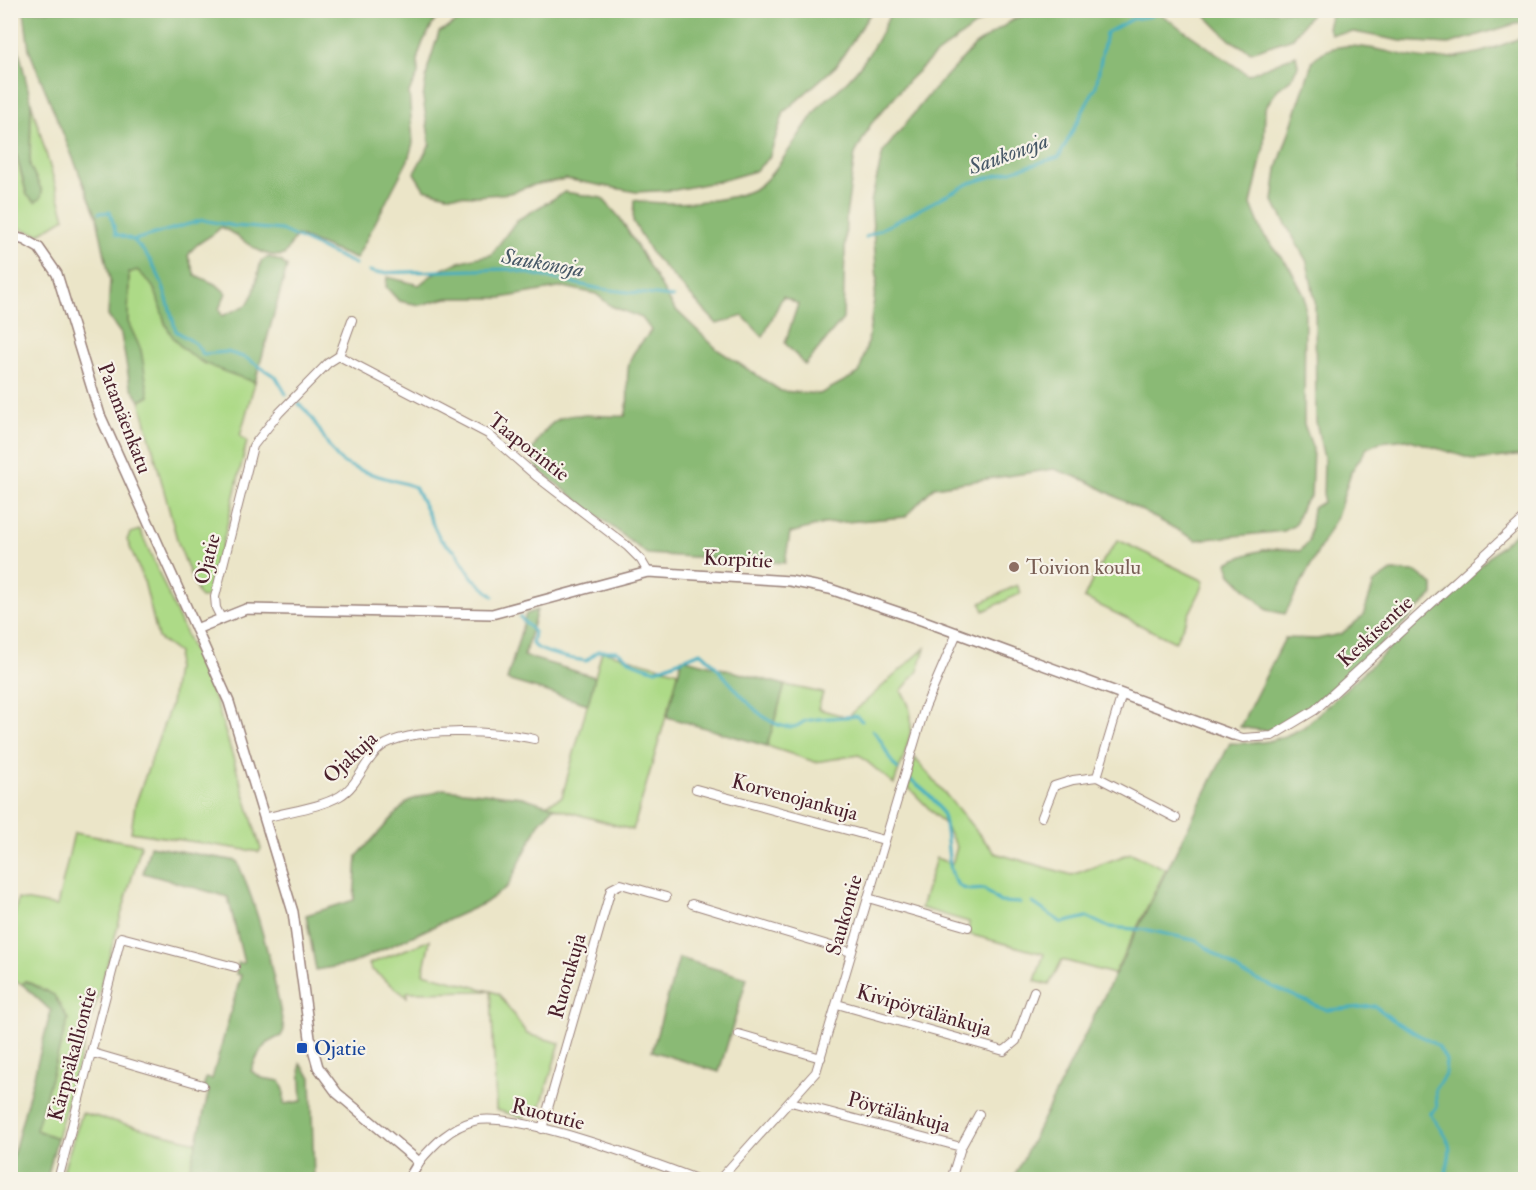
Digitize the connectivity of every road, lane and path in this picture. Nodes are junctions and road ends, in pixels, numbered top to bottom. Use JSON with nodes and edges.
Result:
{"nodes":[{"id":1,"x":10,"y":236,"type":"edge"},
{"id":2,"x":352,"y":320,"type":"dead end"},
{"id":3,"x":339,"y":356,"type":"junction"},
{"id":4,"x":1526,"y":517,"type":"edge"},
{"id":5,"x":648,"y":572,"type":"junction"},
{"id":6,"x":221,"y":618,"type":"junction"},
{"id":7,"x":196,"y":629,"type":"junction"},
{"id":8,"x":957,"y":633,"type":"junction"},
{"id":9,"x":1122,"y":694,"type":"junction"},
{"id":10,"x":1233,"y":735,"type":"joint"},
{"id":11,"x":534,"y":739,"type":"dead end"},
{"id":12,"x":1097,"y":777,"type":"junction"},
{"id":13,"x":696,"y":789,"type":"dead end"},
{"id":14,"x":1042,"y":817,"type":"dead end"},
{"id":15,"x":265,"y":818,"type":"junction"},
{"id":16,"x":1176,"y":818,"type":"dead end"},
{"id":17,"x":884,"y":840,"type":"junction"},
{"id":18,"x":666,"y":897,"type":"dead end"},
{"id":19,"x":868,"y":898,"type":"junction"},
{"id":20,"x":693,"y":904,"type":"dead end"},
{"id":21,"x":968,"y":927,"type":"dead end"},
{"id":22,"x":851,"y":952,"type":"junction"},
{"id":23,"x":235,"y":968,"type":"dead end"},
{"id":24,"x":1034,"y":991,"type":"dead end"},
{"id":25,"x":837,"y":1004,"type":"junction"},
{"id":26,"x":739,"y":1034,"type":"dead end"},
{"id":27,"x":93,"y":1053,"type":"junction"},
{"id":28,"x":820,"y":1058,"type":"junction"},
{"id":29,"x":203,"y":1085,"type":"dead end"},
{"id":30,"x":791,"y":1102,"type":"junction"},
{"id":31,"x":979,"y":1114,"type":"dead end"},
{"id":32,"x":542,"y":1129,"type":"junction"},
{"id":33,"x":961,"y":1147,"type":"junction"},
{"id":34,"x":419,"y":1162,"type":"junction"},
{"id":35,"x":58,"y":1179,"type":"edge"},
{"id":36,"x":408,"y":1179,"type":"edge"},
{"id":37,"x":699,"y":1179,"type":"edge"},
{"id":38,"x":719,"y":1179,"type":"edge"},
{"id":39,"x":951,"y":1179,"type":"edge"}],
"edges":[{"from":1,"to":7,"type":"street","name":"Patamäenkatu"},
{"from":2,"to":3,"type":"street"},
{"from":3,"to":5,"type":"street","name":"Taaporintie"},
{"from":3,"to":6,"type":"street","name":"Ojatie"},
{"from":4,"to":10,"type":"street","name":"Keskisentie"},
{"from":5,"to":6,"type":"street","name":"Korpitie"},
{"from":5,"to":8,"type":"street","name":"Korpitie"},
{"from":6,"to":7,"type":"street"},
{"from":7,"to":15,"type":"street"},
{"from":8,"to":9,"type":"street","name":"Korpitie"},
{"from":8,"to":17,"type":"street","name":"Saukontie"},
{"from":9,"to":10,"type":"street","name":"Korpitie"},
{"from":9,"to":12,"type":"street"},
{"from":11,"to":15,"type":"street","name":"Ojakuja"},
{"from":12,"to":14,"type":"street"},
{"from":12,"to":16,"type":"street"},
{"from":13,"to":17,"type":"street","name":"Korvenojankuja"},
{"from":15,"to":34,"type":"street"},
{"from":17,"to":19,"type":"street","name":"Saukontie"},
{"from":18,"to":32,"type":"street","name":"Ruotukuja"},
{"from":19,"to":21,"type":"street"},
{"from":19,"to":22,"type":"street","name":"Saukontie"},
{"from":20,"to":22,"type":"street"},
{"from":22,"to":25,"type":"street","name":"Saukontie"},
{"from":23,"to":27,"type":"street","name":"Kärppäkalliontie"},
{"from":24,"to":25,"type":"street","name":"Kivipöytälänkuja"},
{"from":25,"to":28,"type":"street","name":"Saukontie"},
{"from":26,"to":28,"type":"street"},
{"from":27,"to":29,"type":"street"},
{"from":27,"to":35,"type":"street","name":"Kärppäkalliontie"},
{"from":28,"to":30,"type":"street","name":"Saukontie"},
{"from":30,"to":33,"type":"street","name":"Pöytälänkuja"},
{"from":30,"to":38,"type":"street","name":"Saukontie"},
{"from":31,"to":33,"type":"street","name":"Pöytälänkuja"},
{"from":32,"to":34,"type":"street","name":"Ruotutie"},
{"from":32,"to":37,"type":"street","name":"Ruotutie"},
{"from":33,"to":39,"type":"street"},
{"from":34,"to":36,"type":"street","name":"Ruotutie"}]}
